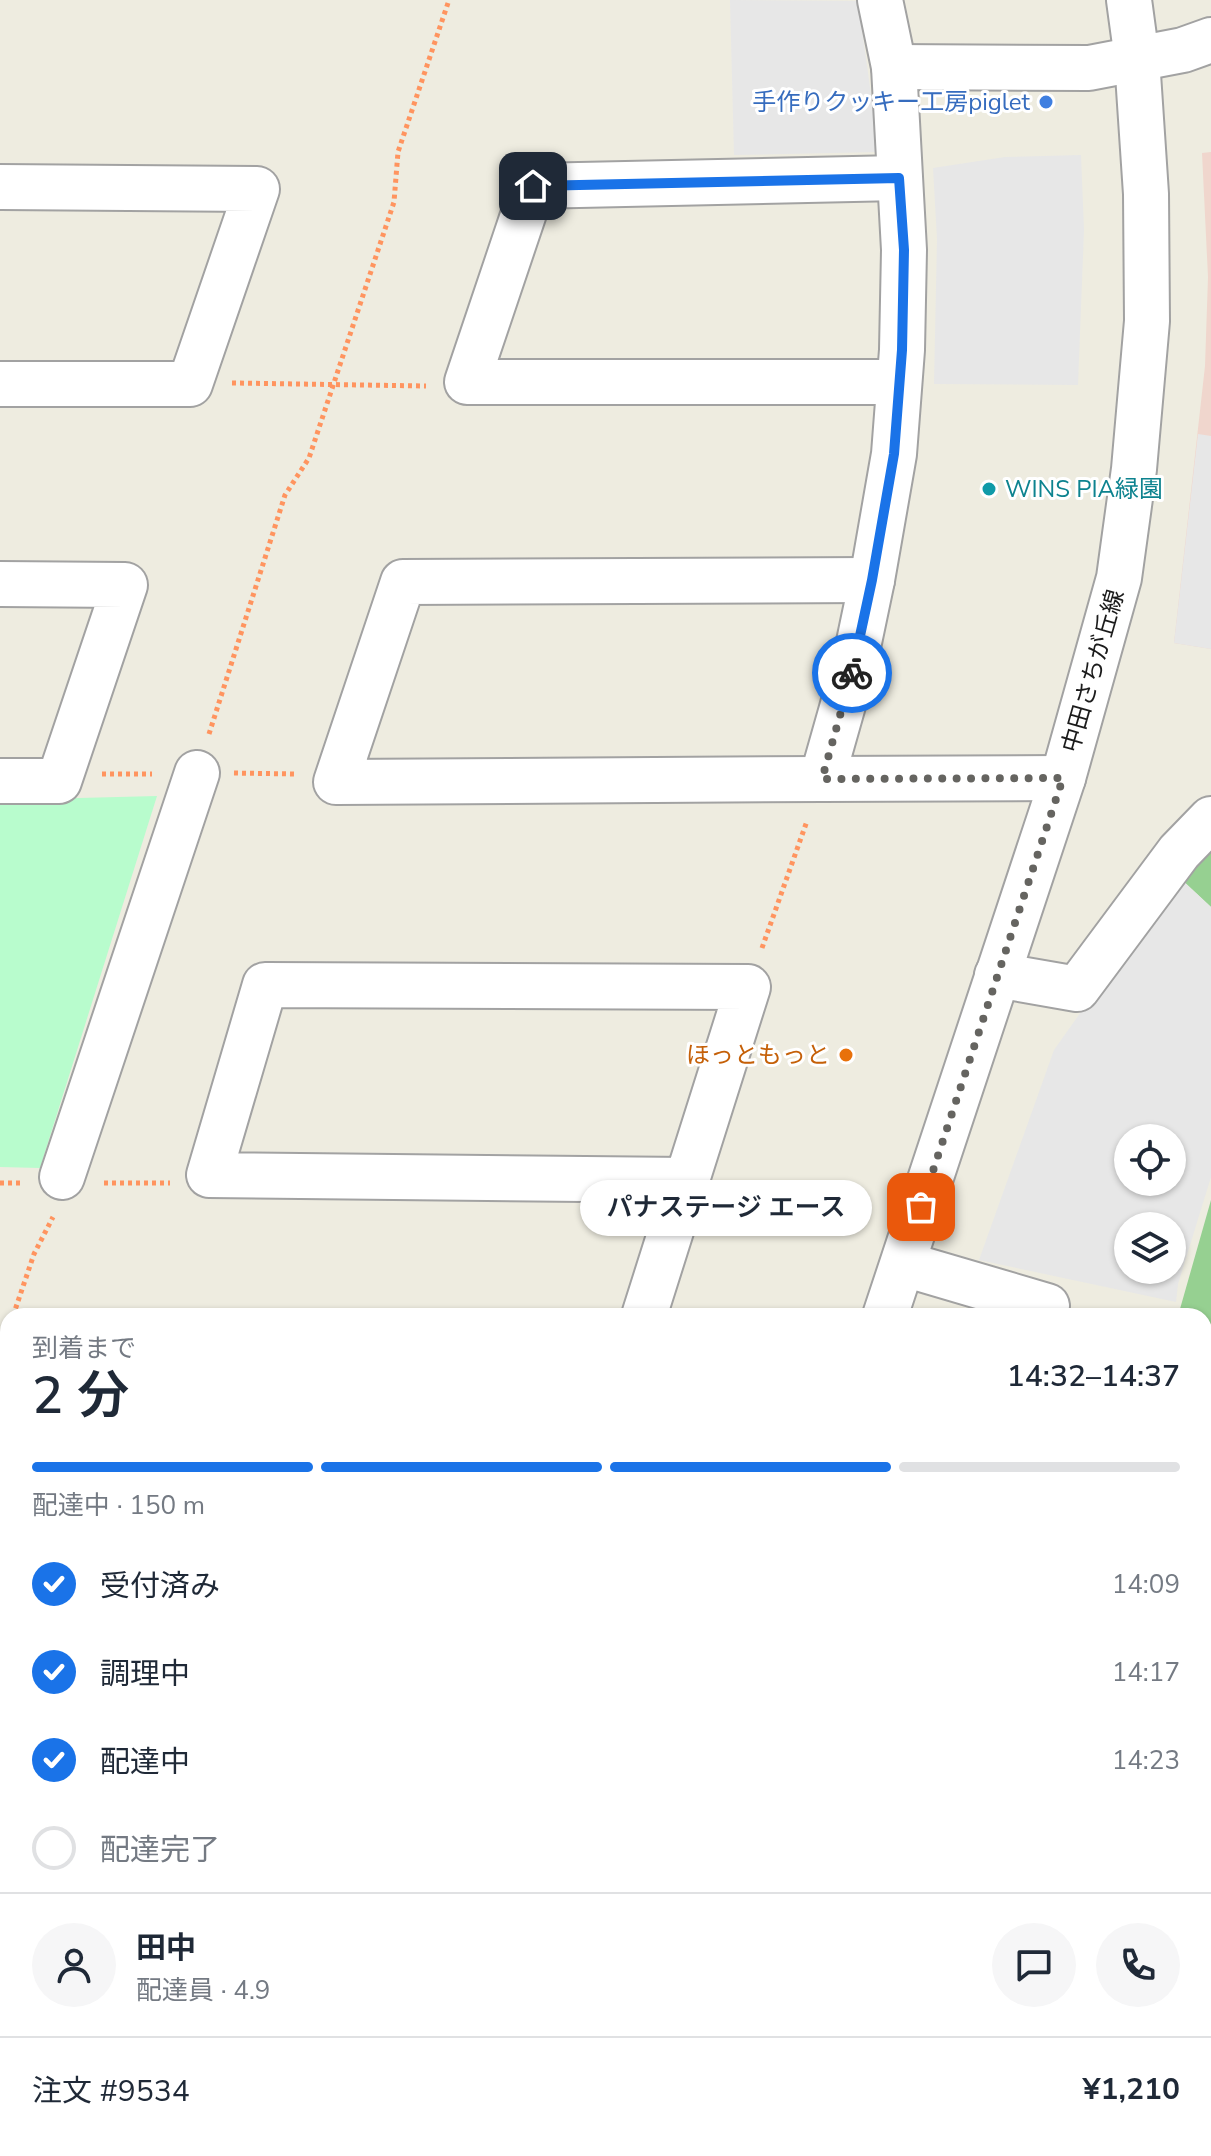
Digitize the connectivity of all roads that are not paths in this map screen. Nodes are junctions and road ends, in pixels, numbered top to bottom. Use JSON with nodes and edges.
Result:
{"nodes":[{"id":1,"x":880,"y":0,"type":"edge"},
{"id":2,"x":1129,"y":0,"type":"edge"},
{"id":3,"x":1211,"y":40,"type":"edge"},
{"id":4,"x":1137,"y":59,"type":"junction"},
{"id":5,"x":894,"y":67,"type":"junction"},
{"id":6,"x":899,"y":178,"type":"junction"},
{"id":7,"x":0,"y":187,"type":"edge"},
{"id":8,"x":899,"y":382,"type":"junction"},
{"id":9,"x":0,"y":384,"type":"edge"},
{"id":10,"x":872,"y":580,"type":"junction"},
{"id":11,"x":0,"y":584,"type":"edge"},
{"id":12,"x":193,"y":773,"type":"road end"},
{"id":13,"x":1063,"y":778,"type":"junction"},
{"id":14,"x":822,"y":779,"type":"junction"},
{"id":15,"x":0,"y":781,"type":"edge"},
{"id":16,"x":1211,"y":819,"type":"edge"},
{"id":17,"x":997,"y":975,"type":"junction"},
{"id":18,"x":62,"y":1177,"type":"road end"},
{"id":19,"x":687,"y":1180,"type":"junction"},
{"id":20,"x":904,"y":1264,"type":"junction"},
{"id":21,"x":1047,"y":1306,"type":"dead end"},
{"id":22,"x":647,"y":1308,"type":"edge"},
{"id":23,"x":888,"y":1308,"type":"edge"}],
"edges":[{"from":1,"to":5,"type":"street"},
{"from":2,"to":4,"type":"street","name":"中田さちが丘線"},
{"from":3,"to":4,"type":"street"},
{"from":4,"to":5,"type":"street"},
{"from":4,"to":13,"type":"street","name":"中田さちが丘線"},
{"from":5,"to":6,"type":"street"},
{"from":6,"to":8,"type":"street"},
{"from":6,"to":8,"type":"street"},
{"from":7,"to":9,"type":"street"},
{"from":8,"to":10,"type":"street"},
{"from":10,"to":14,"type":"street"},
{"from":10,"to":14,"type":"street"},
{"from":11,"to":15,"type":"street"},
{"from":12,"to":18,"type":"street"},
{"from":13,"to":14,"type":"street"},
{"from":13,"to":17,"type":"street","name":"中田さちが丘線"},
{"from":16,"to":17,"type":"street"},
{"from":17,"to":20,"type":"street","name":"中田さちが丘線"},
{"from":19,"to":19,"type":"street"},
{"from":19,"to":22,"type":"street"},
{"from":20,"to":21,"type":"street"},
{"from":20,"to":23,"type":"street","name":"中田さちが丘線"}]}
